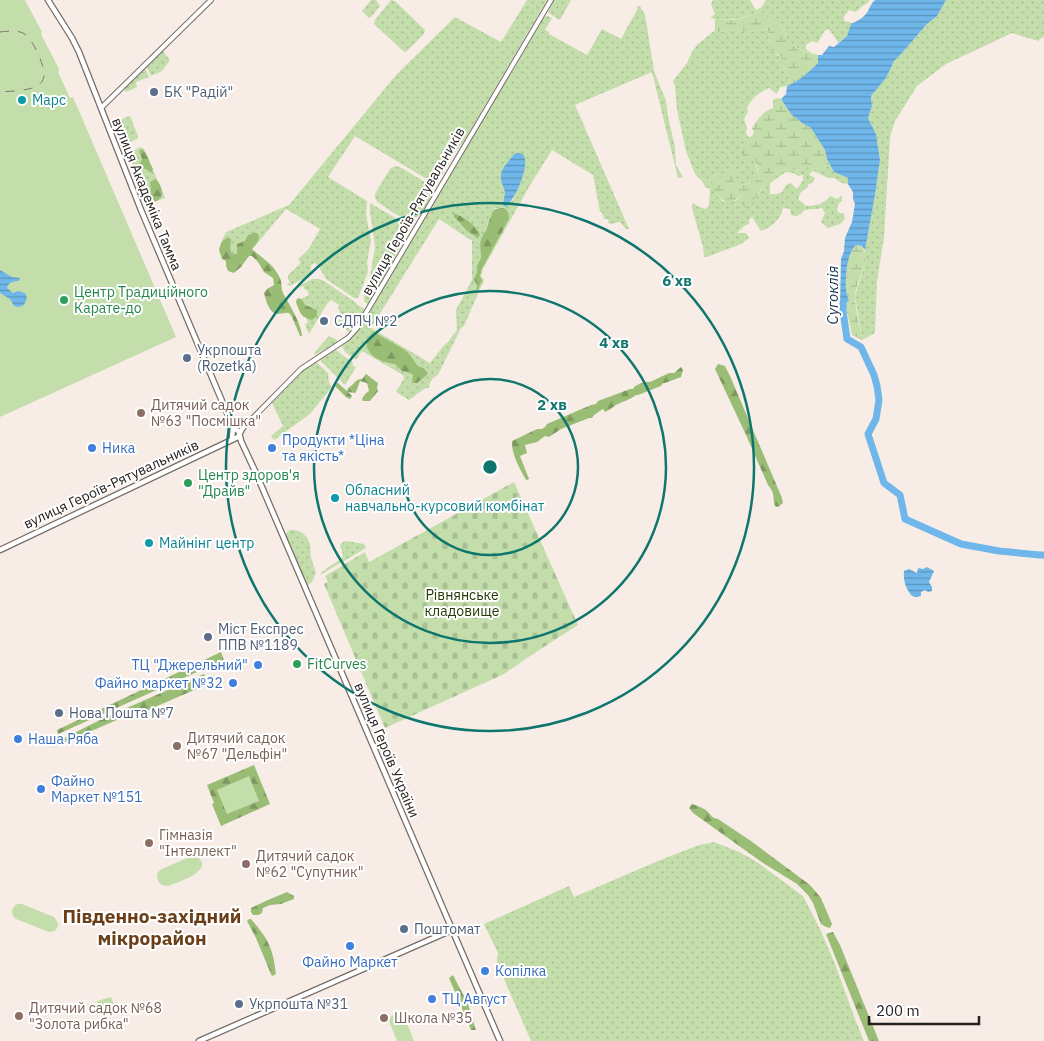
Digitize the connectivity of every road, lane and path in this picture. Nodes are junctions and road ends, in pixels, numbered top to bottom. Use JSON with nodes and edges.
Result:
{"nodes":[{"id":1,"x":48,"y":0,"type":"edge"},
{"id":2,"x":211,"y":0,"type":"edge"},
{"id":3,"x":551,"y":0,"type":"edge"},
{"id":4,"x":101,"y":108,"type":"junction"},
{"id":5,"x":236,"y":433,"type":"junction"},
{"id":6,"x":0,"y":550,"type":"edge"},
{"id":7,"x":452,"y":930,"type":"junction"},
{"id":8,"x":199,"y":1041,"type":"edge"},
{"id":9,"x":500,"y":1041,"type":"edge"}],
"edges":[{"from":1,"to":4,"type":"main road","name":"вулиця Академіка Тамма"},
{"from":2,"to":4,"type":"street"},
{"from":3,"to":5,"type":"street","name":"вулиця Героїв-Рятувальників"},
{"from":4,"to":5,"type":"main road","name":"вулиця Академіка Тамма"},
{"from":5,"to":6,"type":"main road","name":"вулиця Героїв-Рятувальників"},
{"from":5,"to":7,"type":"main road","name":"вулиця Героїв України"},
{"from":7,"to":8,"type":"main road"},
{"from":7,"to":9,"type":"main road","name":"вулиця Героїв України"}]}
